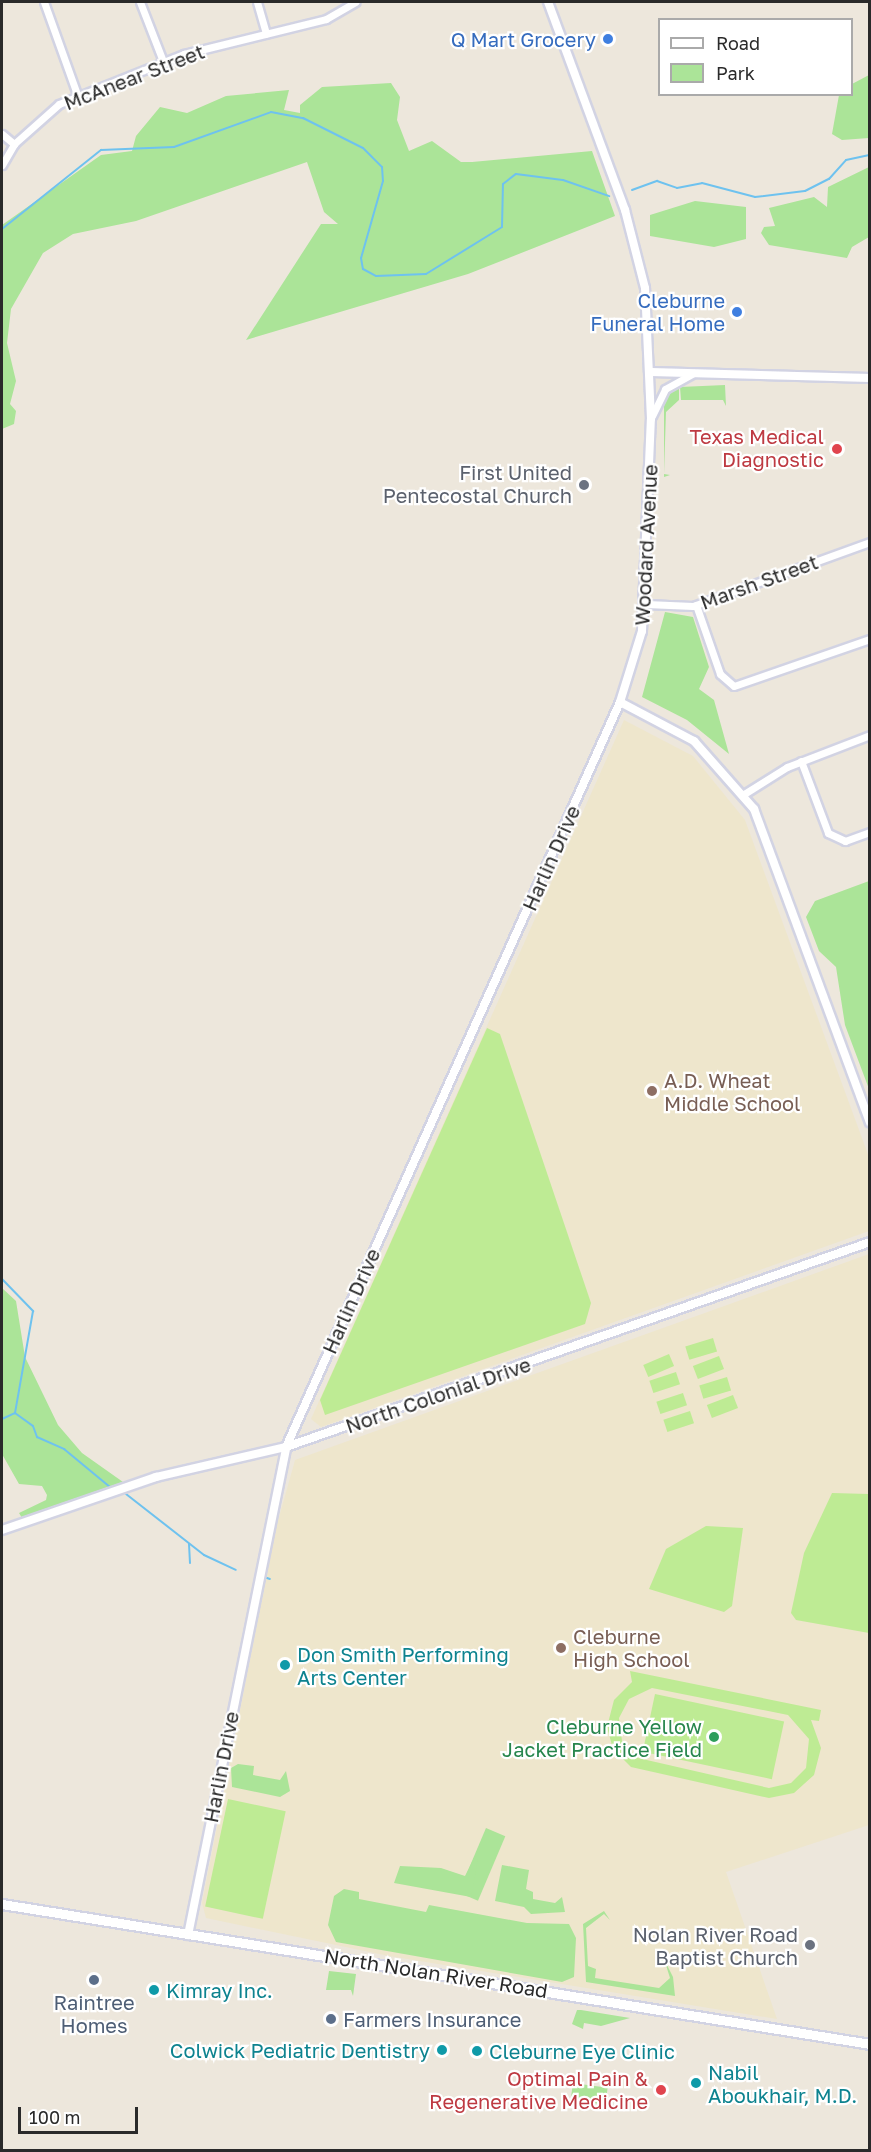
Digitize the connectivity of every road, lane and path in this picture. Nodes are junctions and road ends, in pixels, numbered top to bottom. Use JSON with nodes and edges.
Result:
{"nodes":[{"id":1,"x":44,"y":2,"type":"edge"},
{"id":2,"x":140,"y":2,"type":"edge"},
{"id":3,"x":257,"y":2,"type":"edge"},
{"id":4,"x":356,"y":2,"type":"edge"},
{"id":5,"x":548,"y":2,"type":"edge"},
{"id":6,"x":266,"y":34,"type":"junction"},
{"id":7,"x":164,"y":63,"type":"junction"},
{"id":8,"x":78,"y":98,"type":"junction"},
{"id":9,"x":2,"y":134,"type":"edge"},
{"id":10,"x":14,"y":144,"type":"junction"},
{"id":11,"x":2,"y":165,"type":"edge"},
{"id":12,"x":651,"y":372,"type":"junction"},
{"id":13,"x":697,"y":372,"type":"junction"},
{"id":14,"x":870,"y":378,"type":"edge"},
{"id":15,"x":651,"y":419,"type":"junction"},
{"id":16,"x":870,"y":542,"type":"edge"},
{"id":17,"x":646,"y":604,"type":"junction"},
{"id":18,"x":696,"y":604,"type":"junction"},
{"id":19,"x":870,"y":639,"type":"edge"},
{"id":20,"x":620,"y":702,"type":"junction"},
{"id":21,"x":870,"y":735,"type":"edge"},
{"id":22,"x":801,"y":761,"type":"junction"},
{"id":23,"x":744,"y":794,"type":"junction"},
{"id":24,"x":870,"y":832,"type":"edge"},
{"id":25,"x":870,"y":1122,"type":"edge"},
{"id":26,"x":870,"y":1242,"type":"edge"},
{"id":27,"x":286,"y":1447,"type":"junction"},
{"id":28,"x":2,"y":1530,"type":"edge"},
{"id":29,"x":2,"y":1904,"type":"edge"},
{"id":30,"x":188,"y":1935,"type":"junction"},
{"id":31,"x":870,"y":2044,"type":"edge"}],
"edges":[{"from":1,"to":8,"type":"street"},
{"from":2,"to":7,"type":"street"},
{"from":3,"to":6,"type":"street"},
{"from":4,"to":6,"type":"street","name":"McAnear Street"},
{"from":5,"to":12,"type":"street","name":"Woodard Avenue"},
{"from":6,"to":7,"type":"street","name":"McAnear Street"},
{"from":7,"to":8,"type":"street","name":"McAnear Street"},
{"from":8,"to":10,"type":"street","name":"McAnear Street"},
{"from":9,"to":10,"type":"street"},
{"from":10,"to":11,"type":"street","name":"McAnear Street"},
{"from":12,"to":13,"type":"street"},
{"from":12,"to":15,"type":"street","name":"Woodard Avenue"},
{"from":13,"to":14,"type":"street"},
{"from":13,"to":15,"type":"street"},
{"from":15,"to":17,"type":"street","name":"Woodard Avenue"},
{"from":16,"to":18,"type":"street","name":"Marsh Street"},
{"from":17,"to":18,"type":"street","name":"Marsh Street"},
{"from":17,"to":20,"type":"street","name":"Woodard Avenue"},
{"from":18,"to":19,"type":"street"},
{"from":20,"to":23,"type":"street"},
{"from":20,"to":27,"type":"street","name":"Harlin Drive"},
{"from":21,"to":22,"type":"street"},
{"from":22,"to":23,"type":"street"},
{"from":22,"to":24,"type":"street"},
{"from":23,"to":25,"type":"street"},
{"from":26,"to":27,"type":"street","name":"North Colonial Drive"},
{"from":27,"to":28,"type":"street","name":"North Colonial Drive"},
{"from":27,"to":30,"type":"street","name":"Harlin Drive"},
{"from":29,"to":30,"type":"main road","name":"North Nolan River Road"},
{"from":30,"to":31,"type":"main road","name":"North Nolan River Road"}]}
